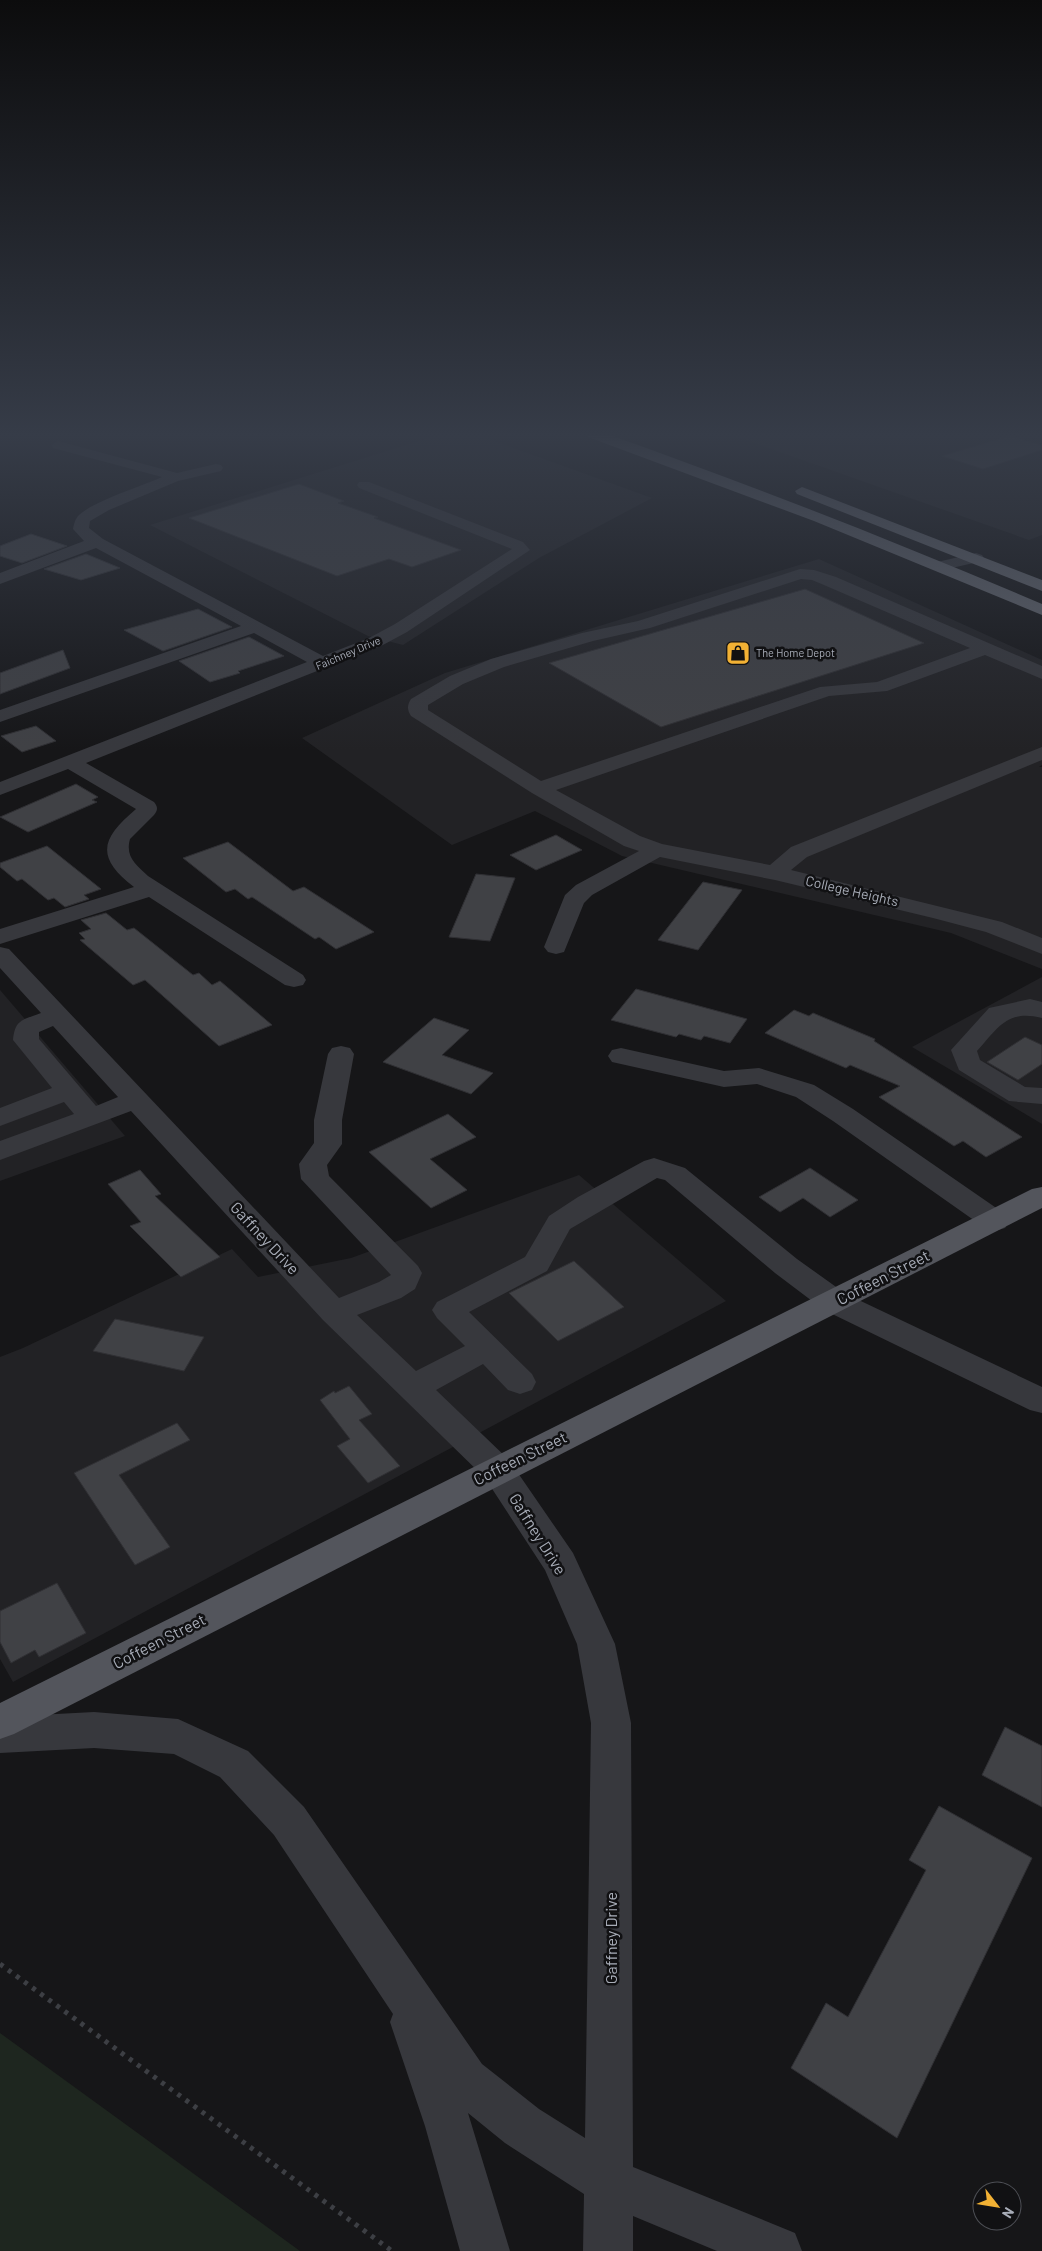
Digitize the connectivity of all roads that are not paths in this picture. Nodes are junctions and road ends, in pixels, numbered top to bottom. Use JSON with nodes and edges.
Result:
{"nodes":[{"id":1,"x":92,"y":539,"type":"edge"},
{"id":2,"x":503,"y":539,"type":"edge"},
{"id":3,"x":865,"y":539,"type":"edge"},
{"id":4,"x":872,"y":539,"type":"edge"},
{"id":5,"x":928,"y":539,"type":"edge"},
{"id":6,"x":928,"y":539,"type":"edge"},
{"id":7,"x":97,"y":542,"type":"junction"},
{"id":8,"x":976,"y":558,"type":"junction"},
{"id":9,"x":939,"y":566,"type":"junction"},
{"id":10,"x":0,"y":580,"type":"edge"},
{"id":11,"x":1042,"y":584,"type":"edge"},
{"id":12,"x":1042,"y":610,"type":"edge"},
{"id":13,"x":1042,"y":616,"type":"edge"},
{"id":14,"x":255,"y":627,"type":"junction"},
{"id":15,"x":987,"y":648,"type":"junction"},
{"id":16,"x":324,"y":664,"type":"junction"},
{"id":17,"x":1042,"y":673,"type":"edge"},
{"id":18,"x":0,"y":716,"type":"edge"},
{"id":19,"x":1042,"y":753,"type":"edge"},
{"id":20,"x":70,"y":762,"type":"junction"},
{"id":21,"x":0,"y":768,"type":"edge"},
{"id":22,"x":8,"y":786,"type":"edge"},
{"id":23,"x":539,"y":789,"type":"junction"},
{"id":24,"x":657,"y":850,"type":"junction"},
{"id":25,"x":776,"y":873,"type":"junction"},
{"id":26,"x":151,"y":889,"type":"junction"},
{"id":27,"x":0,"y":937,"type":"edge"},
{"id":28,"x":556,"y":947,"type":"dead end"},
{"id":29,"x":1042,"y":947,"type":"edge"},
{"id":30,"x":0,"y":954,"type":"edge"},
{"id":31,"x":294,"y":980,"type":"dead end"},
{"id":32,"x":1042,"y":1010,"type":"edge"},
{"id":33,"x":56,"y":1015,"type":"junction"},
{"id":34,"x":341,"y":1054,"type":"dead end"},
{"id":35,"x":621,"y":1056,"type":"dead end"},
{"id":36,"x":69,"y":1091,"type":"junction"},
{"id":37,"x":1042,"y":1096,"type":"edge"},
{"id":38,"x":136,"y":1100,"type":"junction"},
{"id":39,"x":91,"y":1117,"type":"junction"},
{"id":40,"x":0,"y":1118,"type":"edge"},
{"id":41,"x":0,"y":1151,"type":"edge"},
{"id":42,"x":1042,"y":1196,"type":"edge"},
{"id":43,"x":995,"y":1221,"type":"junction"},
{"id":44,"x":834,"y":1302,"type":"junction"},
{"id":45,"x":334,"y":1312,"type":"junction"},
{"id":46,"x":487,"y":1348,"type":"junction"},
{"id":47,"x":520,"y":1382,"type":"dead end"},
{"id":48,"x":412,"y":1388,"type":"junction"},
{"id":49,"x":1042,"y":1401,"type":"edge"},
{"id":50,"x":497,"y":1469,"type":"junction"},
{"id":51,"x":0,"y":1722,"type":"edge"},
{"id":52,"x":0,"y":1735,"type":"edge"},
{"id":53,"x":402,"y":1990,"type":"junction"},
{"id":54,"x":607,"y":2181,"type":"junction"},
{"id":55,"x":484,"y":2251,"type":"edge"},
{"id":56,"x":608,"y":2251,"type":"edge"},
{"id":57,"x":777,"y":2251,"type":"edge"}],
"edges":[{"from":1,"to":7,"type":"street"},
{"from":2,"to":16,"type":"street","name":"Faichney Drive"},
{"from":3,"to":13,"type":"highway"},
{"from":4,"to":9,"type":"highway"},
{"from":5,"to":8,"type":"highway"},
{"from":6,"to":11,"type":"highway"},
{"from":7,"to":10,"type":"street"},
{"from":7,"to":14,"type":"street"},
{"from":8,"to":9,"type":"street"},
{"from":8,"to":11,"type":"highway"},
{"from":9,"to":12,"type":"highway"},
{"from":14,"to":16,"type":"street"},
{"from":14,"to":18,"type":"street"},
{"from":15,"to":17,"type":"street"},
{"from":15,"to":23,"type":"street"},
{"from":15,"to":23,"type":"street","name":"College Heights"},
{"from":16,"to":20,"type":"street","name":"Faichney Drive"},
{"from":19,"to":25,"type":"street"},
{"from":20,"to":22,"type":"street","name":"Faichney Drive"},
{"from":20,"to":26,"type":"street"},
{"from":21,"to":22,"type":"street"},
{"from":23,"to":24,"type":"street","name":"College Heights"},
{"from":24,"to":25,"type":"street","name":"College Heights"},
{"from":24,"to":28,"type":"street"},
{"from":25,"to":29,"type":"street","name":"College Heights"},
{"from":26,"to":27,"type":"street"},
{"from":26,"to":31,"type":"street"},
{"from":30,"to":33,"type":"street","name":"Gaffney Drive"},
{"from":32,"to":37,"type":"street"},
{"from":33,"to":36,"type":"street"},
{"from":33,"to":38,"type":"street","name":"Gaffney Drive"},
{"from":34,"to":45,"type":"street"},
{"from":35,"to":43,"type":"street"},
{"from":36,"to":39,"type":"street"},
{"from":36,"to":40,"type":"street"},
{"from":38,"to":39,"type":"street"},
{"from":38,"to":45,"type":"street","name":"Gaffney Drive"},
{"from":39,"to":41,"type":"street"},
{"from":42,"to":43,"type":"main road","name":"Coffeen Street"},
{"from":43,"to":44,"type":"main road","name":"Coffeen Street"},
{"from":44,"to":46,"type":"street"},
{"from":44,"to":49,"type":"street"},
{"from":44,"to":50,"type":"main road","name":"Coffeen Street"},
{"from":45,"to":48,"type":"street","name":"Gaffney Drive"},
{"from":46,"to":47,"type":"street"},
{"from":46,"to":48,"type":"street"},
{"from":48,"to":50,"type":"street","name":"Gaffney Drive"},
{"from":50,"to":51,"type":"main road","name":"Coffeen Street"},
{"from":50,"to":54,"type":"street","name":"Gaffney Drive"},
{"from":52,"to":53,"type":"street"},
{"from":53,"to":54,"type":"street"},
{"from":53,"to":55,"type":"street"},
{"from":54,"to":56,"type":"street","name":"Gaffney Drive"},
{"from":54,"to":57,"type":"street"}]}
